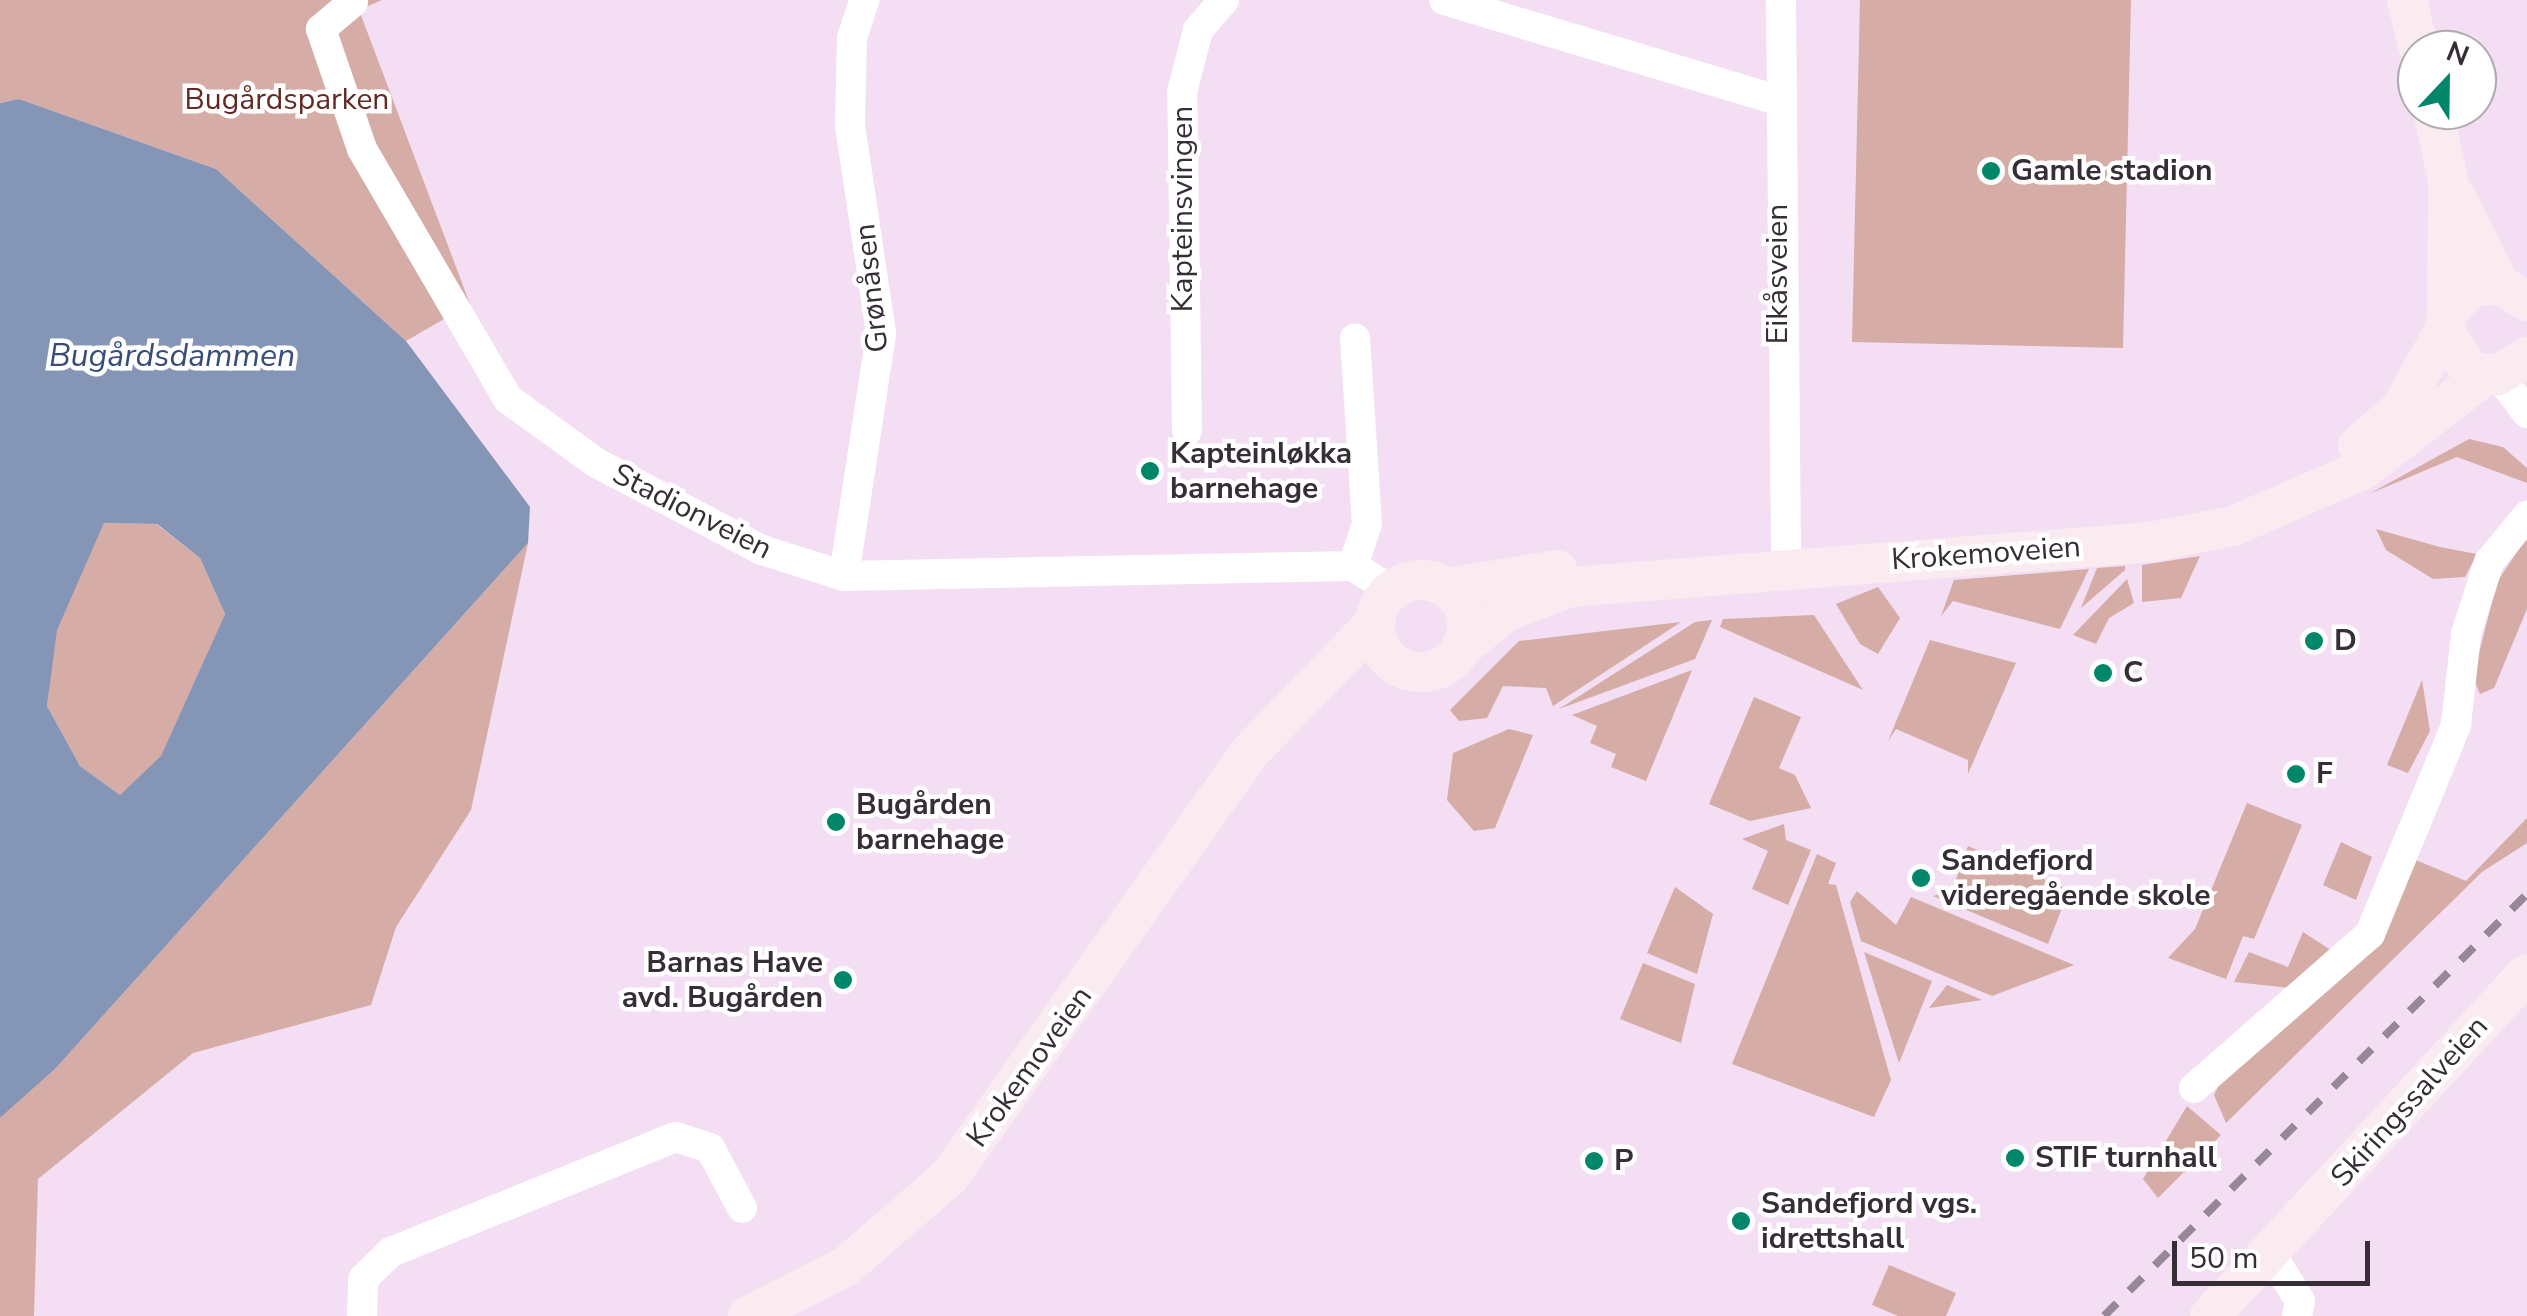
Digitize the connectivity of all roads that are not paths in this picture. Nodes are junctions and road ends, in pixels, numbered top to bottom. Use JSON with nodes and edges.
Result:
{"nodes":[{"id":1,"x":864,"y":0,"type":"edge"},
{"id":2,"x":1224,"y":0,"type":"edge"},
{"id":3,"x":1444,"y":0,"type":"edge"},
{"id":4,"x":1782,"y":0,"type":"edge"},
{"id":5,"x":2407,"y":0,"type":"edge"},
{"id":6,"x":353,"y":2,"type":"edge"},
{"id":7,"x":2415,"y":30,"type":"edge"},
{"id":8,"x":1778,"y":100,"type":"junction"},
{"id":9,"x":2437,"y":130,"type":"edge"},
{"id":10,"x":2448,"y":180,"type":"junction"},
{"id":11,"x":2514,"y":286,"type":"edge"},
{"id":12,"x":2445,"y":322,"type":"junction"},
{"id":13,"x":1355,"y":338,"type":"dead end"},
{"id":14,"x":2503,"y":369,"type":"edge"},
{"id":15,"x":2527,"y":413,"type":"edge"},
{"id":16,"x":1187,"y":430,"type":"dead end"},
{"id":17,"x":2527,"y":516,"type":"edge"},
{"id":18,"x":1786,"y":548,"type":"junction"},
{"id":19,"x":1353,"y":566,"type":"junction"},
{"id":20,"x":844,"y":576,"type":"junction"},
{"id":21,"x":1447,"y":588,"type":"junction"},
{"id":22,"x":1383,"y":607,"type":"junction"},
{"id":23,"x":1460,"y":649,"type":"junction"},
{"id":24,"x":1415,"y":671,"type":"junction"},
{"id":25,"x":1250,"y":752,"type":"junction"},
{"id":26,"x":2527,"y":974,"type":"edge"},
{"id":27,"x":2194,"y":1088,"type":"dead end"},
{"id":28,"x":742,"y":1208,"type":"dead end"},
{"id":29,"x":2271,"y":1254,"type":"junction"},
{"id":30,"x":362,"y":1316,"type":"edge"},
{"id":31,"x":748,"y":1316,"type":"edge"},
{"id":32,"x":2210,"y":1316,"type":"edge"},
{"id":33,"x":2297,"y":1316,"type":"edge"}],
"edges":[{"from":1,"to":20,"type":"street","name":"Grønåsen"},
{"from":2,"to":16,"type":"street","name":"Kapteinsvingen"},
{"from":3,"to":8,"type":"street"},
{"from":4,"to":8,"type":"street","name":"Eikåsveien"},
{"from":5,"to":7,"type":"main road"},
{"from":6,"to":20,"type":"street","name":"Stadionveien"},
{"from":8,"to":18,"type":"street","name":"Eikåsveien"},
{"from":9,"to":10,"type":"main road"},
{"from":10,"to":11,"type":"main road"},
{"from":10,"to":12,"type":"main road"},
{"from":11,"to":12,"type":"main road"},
{"from":12,"to":14,"type":"main road"},
{"from":12,"to":18,"type":"main road","name":"Krokemoveien"},
{"from":13,"to":19,"type":"street"},
{"from":14,"to":15,"type":"street"},
{"from":14,"to":23,"type":"main road","name":"Krokemoveien"},
{"from":17,"to":27,"type":"street"},
{"from":18,"to":21,"type":"main road","name":"Krokemoveien"},
{"from":19,"to":20,"type":"street","name":"Stadionveien"},
{"from":19,"to":22,"type":"street"},
{"from":21,"to":22,"type":"main road","name":"Krokemoveien"},
{"from":21,"to":23,"type":"main road"},
{"from":22,"to":24,"type":"main road"},
{"from":22,"to":25,"type":"main road","name":"Krokemoveien"},
{"from":23,"to":24,"type":"main road","name":"Krokemoveien"},
{"from":24,"to":25,"type":"main road","name":"Krokemoveien"},
{"from":25,"to":31,"type":"main road","name":"Krokemoveien"},
{"from":26,"to":29,"type":"main road","name":"Skiringssalveien"},
{"from":28,"to":30,"type":"street"},
{"from":29,"to":32,"type":"main road","name":"Skiringssalveien"},
{"from":29,"to":33,"type":"street"}]}
